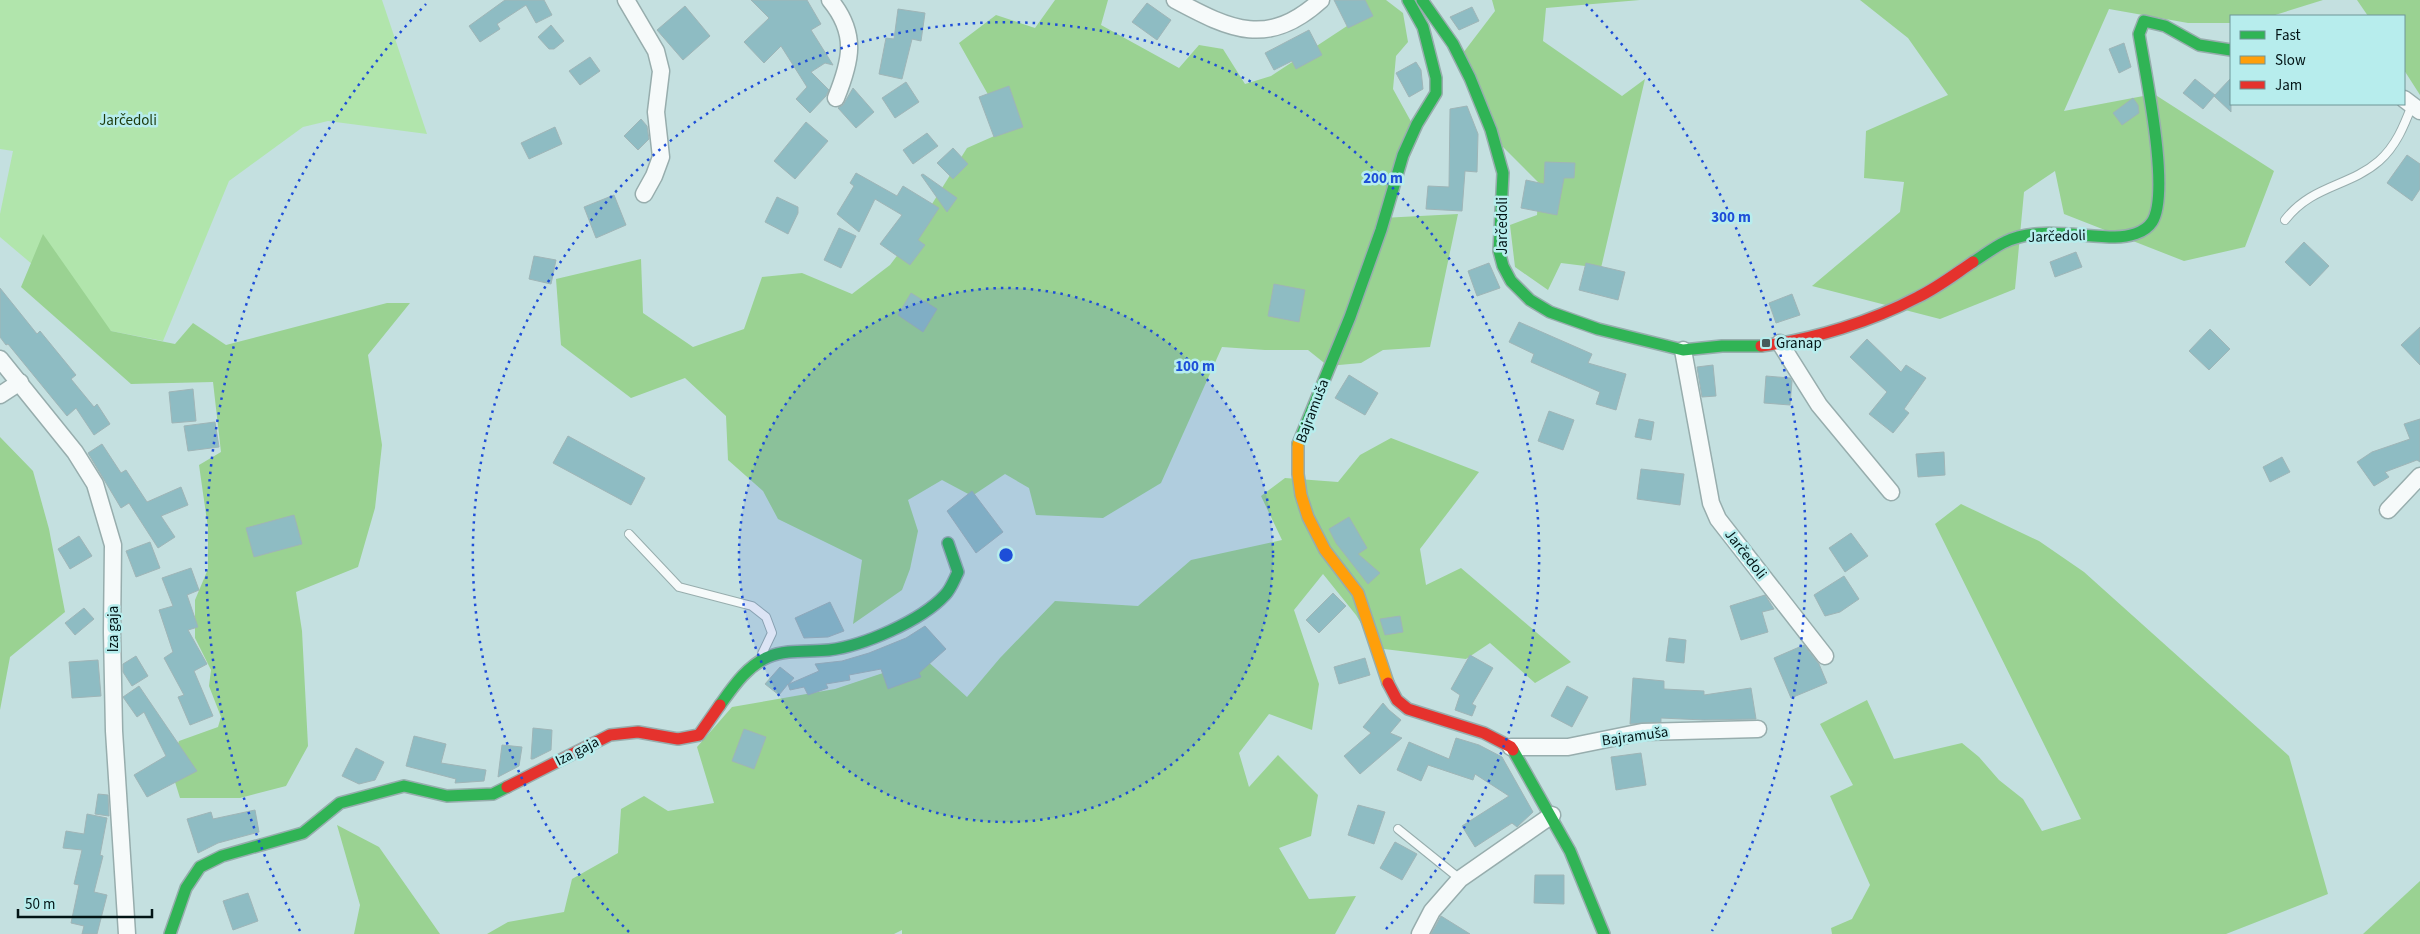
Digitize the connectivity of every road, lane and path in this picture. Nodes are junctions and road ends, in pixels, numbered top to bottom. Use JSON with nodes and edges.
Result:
{"nodes":[{"id":1,"x":626,"y":0,"type":"edge"},
{"id":2,"x":830,"y":0,"type":"edge"},
{"id":3,"x":1175,"y":0,"type":"edge"},
{"id":4,"x":1321,"y":0,"type":"edge"},
{"id":5,"x":1408,"y":0,"type":"edge"},
{"id":6,"x":1422,"y":0,"type":"edge"},
{"id":7,"x":2230,"y":50,"type":"edge"},
{"id":8,"x":836,"y":98,"type":"dead end"},
{"id":9,"x":2412,"y":105,"type":"edge"},
{"id":10,"x":644,"y":194,"type":"dead end"},
{"id":11,"x":2285,"y":220,"type":"dead end"},
{"id":12,"x":1780,"y":343,"type":"junction"},
{"id":13,"x":1683,"y":350,"type":"junction"},
{"id":14,"x":0,"y":359,"type":"edge"},
{"id":15,"x":20,"y":382,"type":"junction"},
{"id":16,"x":0,"y":395,"type":"edge"},
{"id":17,"x":2420,"y":476,"type":"edge"},
{"id":18,"x":1891,"y":492,"type":"dead end"},
{"id":19,"x":2388,"y":510,"type":"dead end"},
{"id":20,"x":629,"y":534,"type":"dead end"},
{"id":21,"x":948,"y":543,"type":"dead end"},
{"id":22,"x":1825,"y":656,"type":"dead end"},
{"id":23,"x":758,"y":662,"type":"junction"},
{"id":24,"x":1758,"y":729,"type":"dead end"},
{"id":25,"x":1511,"y":748,"type":"junction"},
{"id":26,"x":1552,"y":815,"type":"junction"},
{"id":27,"x":1398,"y":830,"type":"dead end"},
{"id":28,"x":1460,"y":879,"type":"junction"},
{"id":29,"x":127,"y":934,"type":"edge"},
{"id":30,"x":170,"y":934,"type":"edge"},
{"id":31,"x":1420,"y":934,"type":"edge"},
{"id":32,"x":1604,"y":934,"type":"edge"}],
"edges":[{"from":1,"to":10,"type":"street"},
{"from":2,"to":8,"type":"street"},
{"from":3,"to":4,"type":"street"},
{"from":5,"to":25,"type":"street","name":"Bajramuša"},
{"from":6,"to":13,"type":"street","name":"Jarčedoli"},
{"from":7,"to":12,"type":"street","name":"Jarčedoli"},
{"from":9,"to":11,"type":"lane"},
{"from":12,"to":13,"type":"street","name":"Jarčedoli"},
{"from":12,"to":18,"type":"street"},
{"from":13,"to":22,"type":"street","name":"Jarčedoli"},
{"from":14,"to":15,"type":"street","name":"Iza gaja"},
{"from":15,"to":16,"type":"street"},
{"from":15,"to":29,"type":"street","name":"Iza gaja"},
{"from":17,"to":19,"type":"street"},
{"from":20,"to":23,"type":"lane"},
{"from":21,"to":23,"type":"street","name":"Iza gaja"},
{"from":23,"to":30,"type":"street","name":"Iza gaja"},
{"from":24,"to":25,"type":"street","name":"Bajramuša"},
{"from":25,"to":26,"type":"street","name":"Bajramuša"},
{"from":26,"to":28,"type":"street"},
{"from":26,"to":32,"type":"street","name":"Bajramuša"},
{"from":27,"to":28,"type":"lane"},
{"from":28,"to":31,"type":"street"}]}
